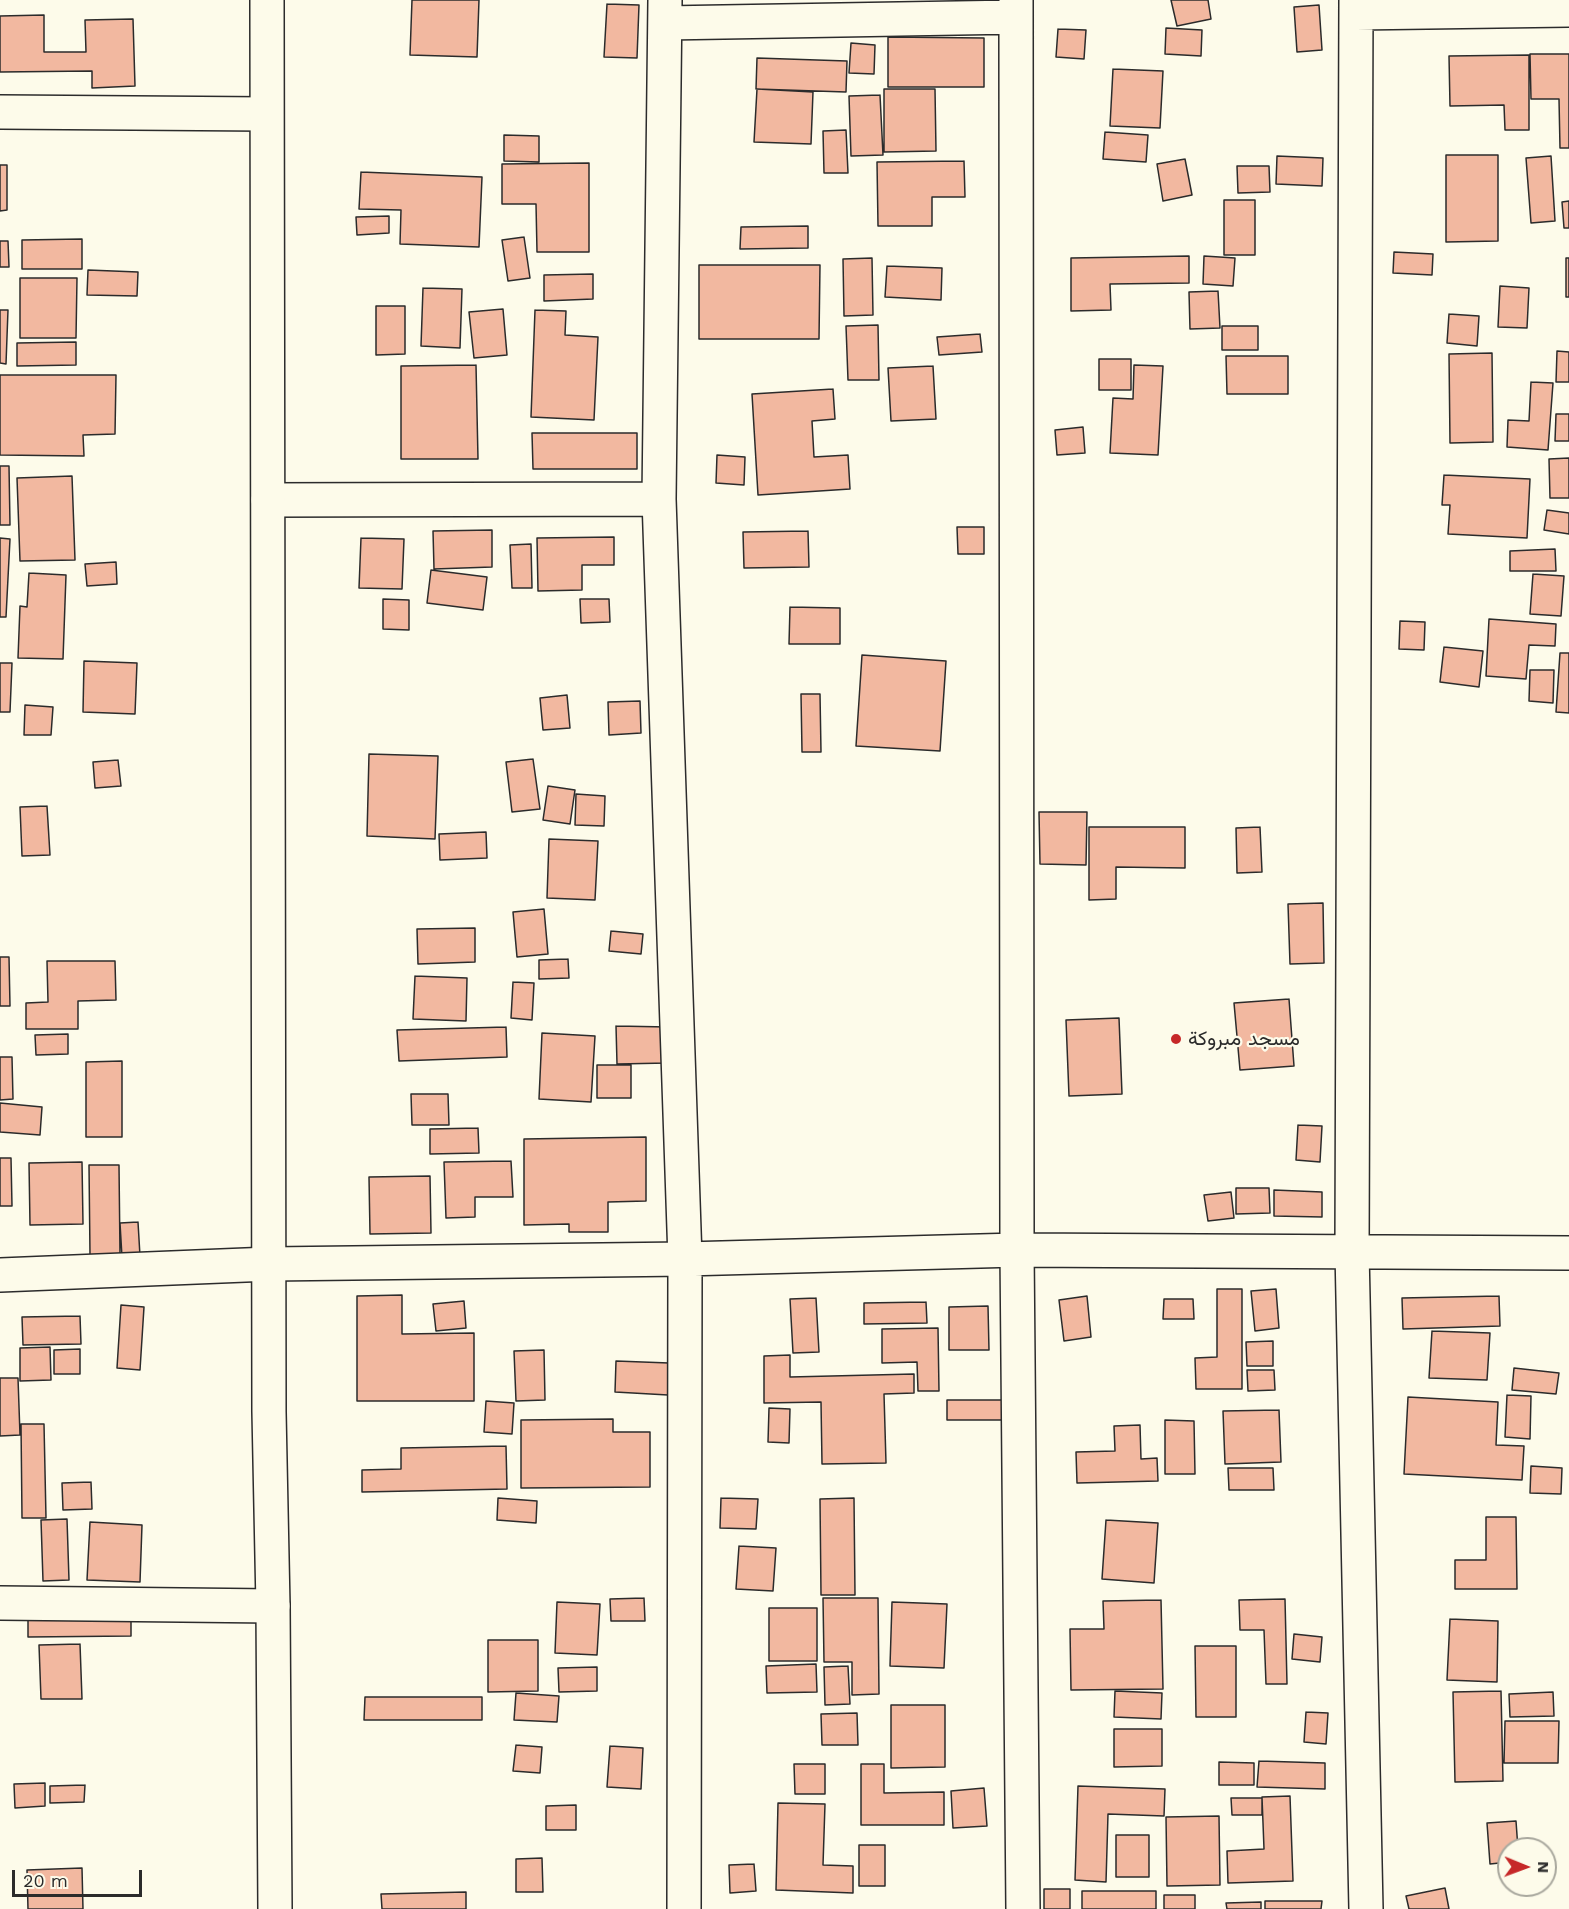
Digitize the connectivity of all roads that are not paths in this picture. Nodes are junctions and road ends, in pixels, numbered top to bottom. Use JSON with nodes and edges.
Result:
{"nodes":[{"id":1,"x":267,"y":0,"type":"edge"},
{"id":2,"x":1356,"y":6,"type":"edge"},
{"id":3,"x":1016,"y":8,"type":"edge"},
{"id":4,"x":1569,"y":10,"type":"edge"},
{"id":5,"x":665,"y":12,"type":"edge"},
{"id":6,"x":0,"y":112,"type":"edge"},
{"id":7,"x":266,"y":114,"type":"junction"},
{"id":8,"x":659,"y":499,"type":"junction"},
{"id":9,"x":268,"y":500,"type":"junction"},
{"id":10,"x":1017,"y":1251,"type":"junction"},
{"id":11,"x":1352,"y":1251,"type":"junction"},
{"id":12,"x":1569,"y":1253,"type":"edge"},
{"id":13,"x":685,"y":1259,"type":"junction"},
{"id":14,"x":270,"y":1264,"type":"junction"},
{"id":15,"x":0,"y":1275,"type":"edge"},
{"id":16,"x":0,"y":1603,"type":"edge"},
{"id":17,"x":273,"y":1606,"type":"junction"},
{"id":18,"x":275,"y":1909,"type":"edge"},
{"id":19,"x":684,"y":1909,"type":"edge"},
{"id":20,"x":1023,"y":1909,"type":"edge"},
{"id":21,"x":1366,"y":1909,"type":"edge"}],
"edges":[{"from":1,"to":7,"type":"street"},
{"from":2,"to":4,"type":"street"},
{"from":2,"to":11,"type":"street"},
{"from":3,"to":5,"type":"street"},
{"from":3,"to":10,"type":"street"},
{"from":5,"to":8,"type":"street"},
{"from":6,"to":7,"type":"street"},
{"from":7,"to":9,"type":"street"},
{"from":8,"to":9,"type":"street"},
{"from":8,"to":13,"type":"street"},
{"from":9,"to":14,"type":"street"},
{"from":10,"to":11,"type":"street"},
{"from":10,"to":13,"type":"street"},
{"from":10,"to":20,"type":"street"},
{"from":11,"to":12,"type":"street"},
{"from":11,"to":21,"type":"street"},
{"from":13,"to":14,"type":"street"},
{"from":13,"to":19,"type":"street"},
{"from":14,"to":15,"type":"street"},
{"from":14,"to":17,"type":"street"},
{"from":16,"to":17,"type":"street"},
{"from":17,"to":18,"type":"street"}]}
